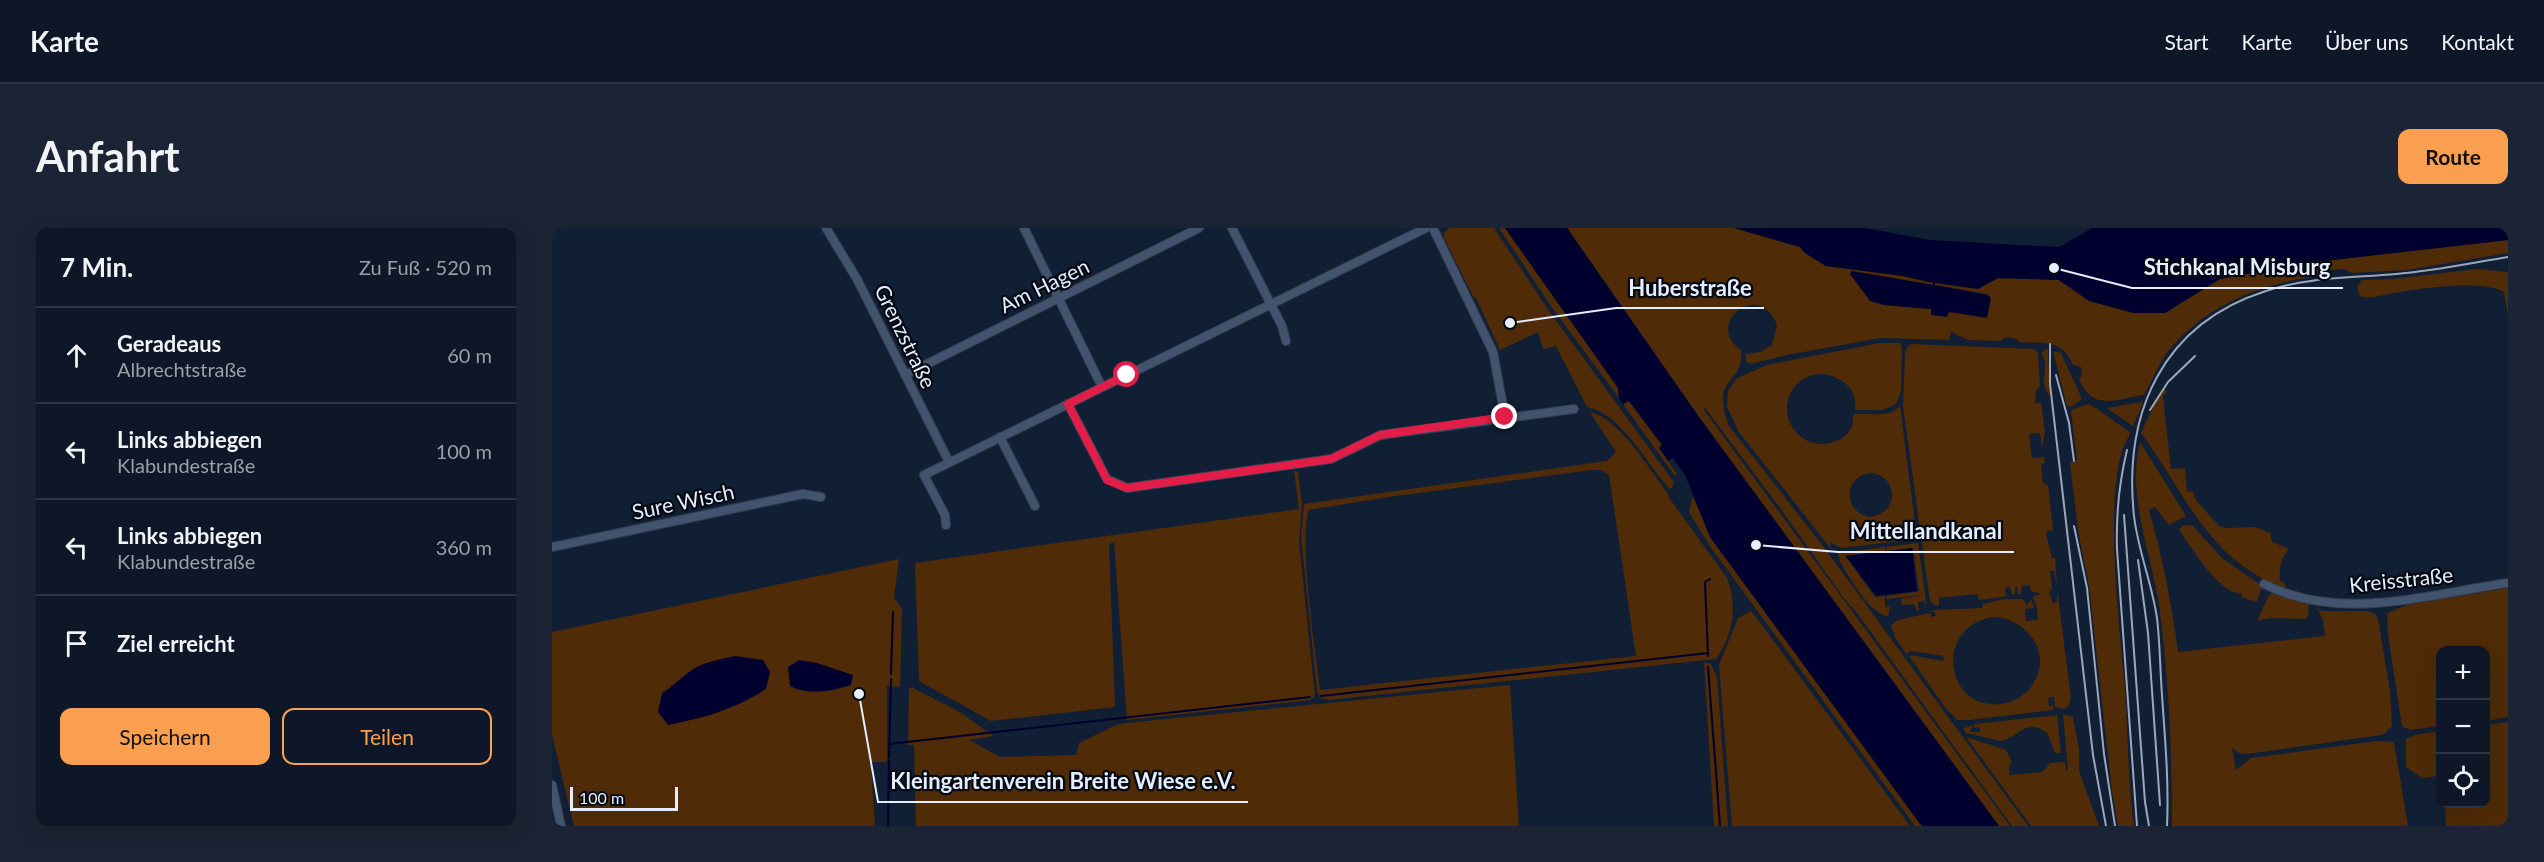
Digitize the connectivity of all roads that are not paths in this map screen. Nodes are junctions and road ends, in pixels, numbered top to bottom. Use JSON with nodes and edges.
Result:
{"nodes":[{"id":1,"x":826,"y":228,"type":"edge"},
{"id":2,"x":1024,"y":228,"type":"edge"},
{"id":3,"x":1199,"y":228,"type":"edge"},
{"id":4,"x":1232,"y":228,"type":"edge"},
{"id":5,"x":1426,"y":228,"type":"edge"},
{"id":6,"x":1433,"y":228,"type":"edge"},
{"id":7,"x":1058,"y":298,"type":"junction"},
{"id":8,"x":1270,"y":304,"type":"junction"},
{"id":9,"x":1286,"y":341,"type":"dead end"},
{"id":10,"x":905,"y":375,"type":"junction"},
{"id":11,"x":1102,"y":387,"type":"junction"},
{"id":12,"x":1068,"y":404,"type":"junction"},
{"id":13,"x":1574,"y":409,"type":"dead end"},
{"id":14,"x":1505,"y":417,"type":"junction"},
{"id":15,"x":1000,"y":437,"type":"junction"},
{"id":16,"x":949,"y":462,"type":"junction"},
{"id":17,"x":821,"y":497,"type":"dead end"},
{"id":18,"x":1035,"y":506,"type":"dead end"},
{"id":19,"x":946,"y":525,"type":"dead end"},
{"id":20,"x":552,"y":547,"type":"edge"},
{"id":21,"x":2264,"y":584,"type":"dead end"},
{"id":22,"x":2508,"y":584,"type":"edge"},
{"id":23,"x":552,"y":785,"type":"edge"},
{"id":24,"x":561,"y":826,"type":"edge"}],
"edges":[{"from":1,"to":10,"type":"street","name":"Grenzstraße"},
{"from":2,"to":7,"type":"street"},
{"from":3,"to":7,"type":"street","name":"Am Hagen"},
{"from":4,"to":8,"type":"street"},
{"from":5,"to":8,"type":"street"},
{"from":6,"to":14,"type":"street"},
{"from":7,"to":10,"type":"street","name":"Am Hagen"},
{"from":7,"to":11,"type":"street"},
{"from":8,"to":9,"type":"street"},
{"from":8,"to":11,"type":"street"},
{"from":10,"to":16,"type":"street","name":"Grenzstraße"},
{"from":11,"to":12,"type":"street"},
{"from":12,"to":14,"type":"street"},
{"from":12,"to":15,"type":"street"},
{"from":13,"to":14,"type":"street"},
{"from":15,"to":16,"type":"street"},
{"from":15,"to":18,"type":"street"},
{"from":16,"to":19,"type":"street"},
{"from":17,"to":20,"type":"street","name":"Sure Wisch"},
{"from":21,"to":22,"type":"street","name":"Kreisstraße"},
{"from":23,"to":24,"type":"street"}]}
